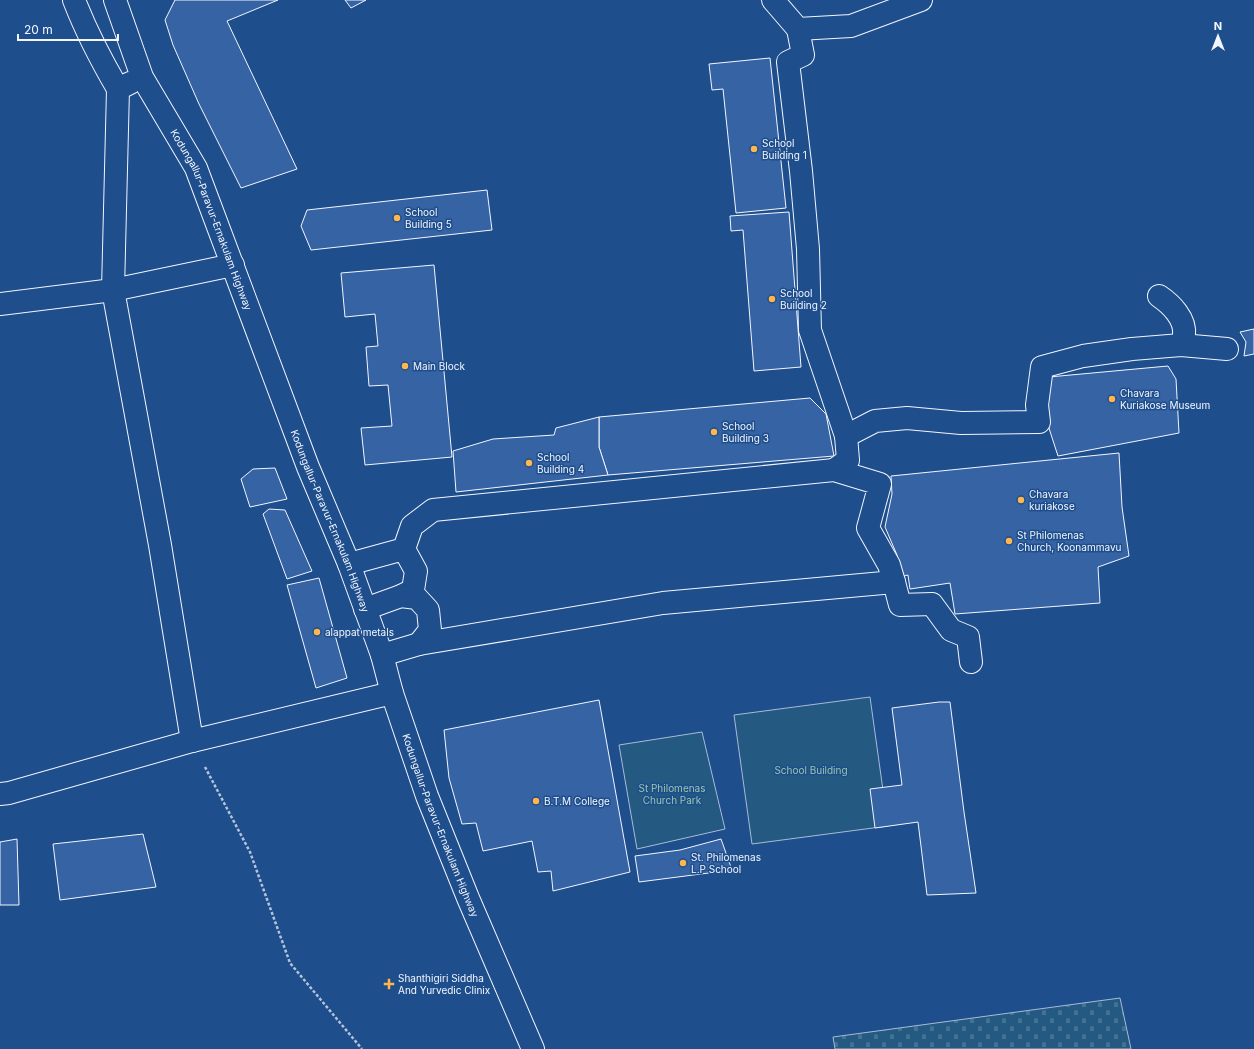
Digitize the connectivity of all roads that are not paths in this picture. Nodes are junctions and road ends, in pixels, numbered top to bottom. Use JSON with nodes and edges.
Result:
{"nodes":[{"id":1,"x":74,"y":0,"type":"edge"},
{"id":2,"x":115,"y":0,"type":"edge"},
{"id":3,"x":773,"y":0,"type":"edge"},
{"id":4,"x":921,"y":0,"type":"edge"},
{"id":5,"x":798,"y":29,"type":"junction"},
{"id":6,"x":142,"y":77,"type":"junction"},
{"id":7,"x":118,"y":89,"type":"junction"},
{"id":8,"x":233,"y":265,"type":"junction"},
{"id":9,"x":113,"y":290,"type":"junction"},
{"id":10,"x":1159,"y":296,"type":"dead end"},
{"id":11,"x":0,"y":304,"type":"edge"},
{"id":12,"x":1181,"y":345,"type":"junction"},
{"id":13,"x":1227,"y":349,"type":"dead end"},
{"id":14,"x":846,"y":436,"type":"junction"},
{"id":15,"x":834,"y":470,"type":"junction"},
{"id":16,"x":404,"y":549,"type":"junction"},
{"id":17,"x":349,"y":564,"type":"junction"},
{"id":18,"x":894,"y":582,"type":"junction"},
{"id":19,"x":401,"y":596,"type":"junction"},
{"id":20,"x":365,"y":609,"type":"junction"},
{"id":21,"x":420,"y":644,"type":"junction"},
{"id":22,"x":382,"y":655,"type":"junction"},
{"id":23,"x":971,"y":662,"type":"dead end"},
{"id":24,"x":392,"y":693,"type":"junction"},
{"id":25,"x":192,"y":741,"type":"junction"},
{"id":26,"x":0,"y":794,"type":"edge"},
{"id":27,"x":533,"y":1049,"type":"edge"}],
"edges":[{"from":1,"to":7,"type":"main road"},
{"from":2,"to":6,"type":"main road","name":"Kodungallur-Paravur-Ernakulam Highway"},
{"from":3,"to":5,"type":"main road"},
{"from":4,"to":5,"type":"main road"},
{"from":5,"to":14,"type":"main road"},
{"from":6,"to":7,"type":"main road"},
{"from":6,"to":8,"type":"main road","name":"Kodungallur-Paravur-Ernakulam Highway"},
{"from":7,"to":9,"type":"main road"},
{"from":8,"to":9,"type":"main road"},
{"from":8,"to":17,"type":"main road","name":"Kodungallur-Paravur-Ernakulam Highway"},
{"from":9,"to":11,"type":"main road"},
{"from":9,"to":25,"type":"main road"},
{"from":10,"to":12,"type":"main road"},
{"from":12,"to":13,"type":"main road"},
{"from":12,"to":14,"type":"main road"},
{"from":14,"to":15,"type":"main road"},
{"from":15,"to":16,"type":"main road"},
{"from":15,"to":18,"type":"main road"},
{"from":16,"to":17,"type":"main road"},
{"from":16,"to":19,"type":"main road"},
{"from":17,"to":20,"type":"main road","name":"Kodungallur-Paravur-Ernakulam Highway"},
{"from":18,"to":21,"type":"main road"},
{"from":18,"to":23,"type":"main road"},
{"from":19,"to":20,"type":"main road"},
{"from":19,"to":21,"type":"main road"},
{"from":20,"to":22,"type":"main road","name":"Kodungallur-Paravur-Ernakulam Highway"},
{"from":21,"to":22,"type":"main road"},
{"from":22,"to":24,"type":"main road","name":"Kodungallur-Paravur-Ernakulam Highway"},
{"from":24,"to":25,"type":"main road"},
{"from":24,"to":27,"type":"main road","name":"Kodungallur-Paravur-Ernakulam Highway"},
{"from":25,"to":26,"type":"main road"}]}
